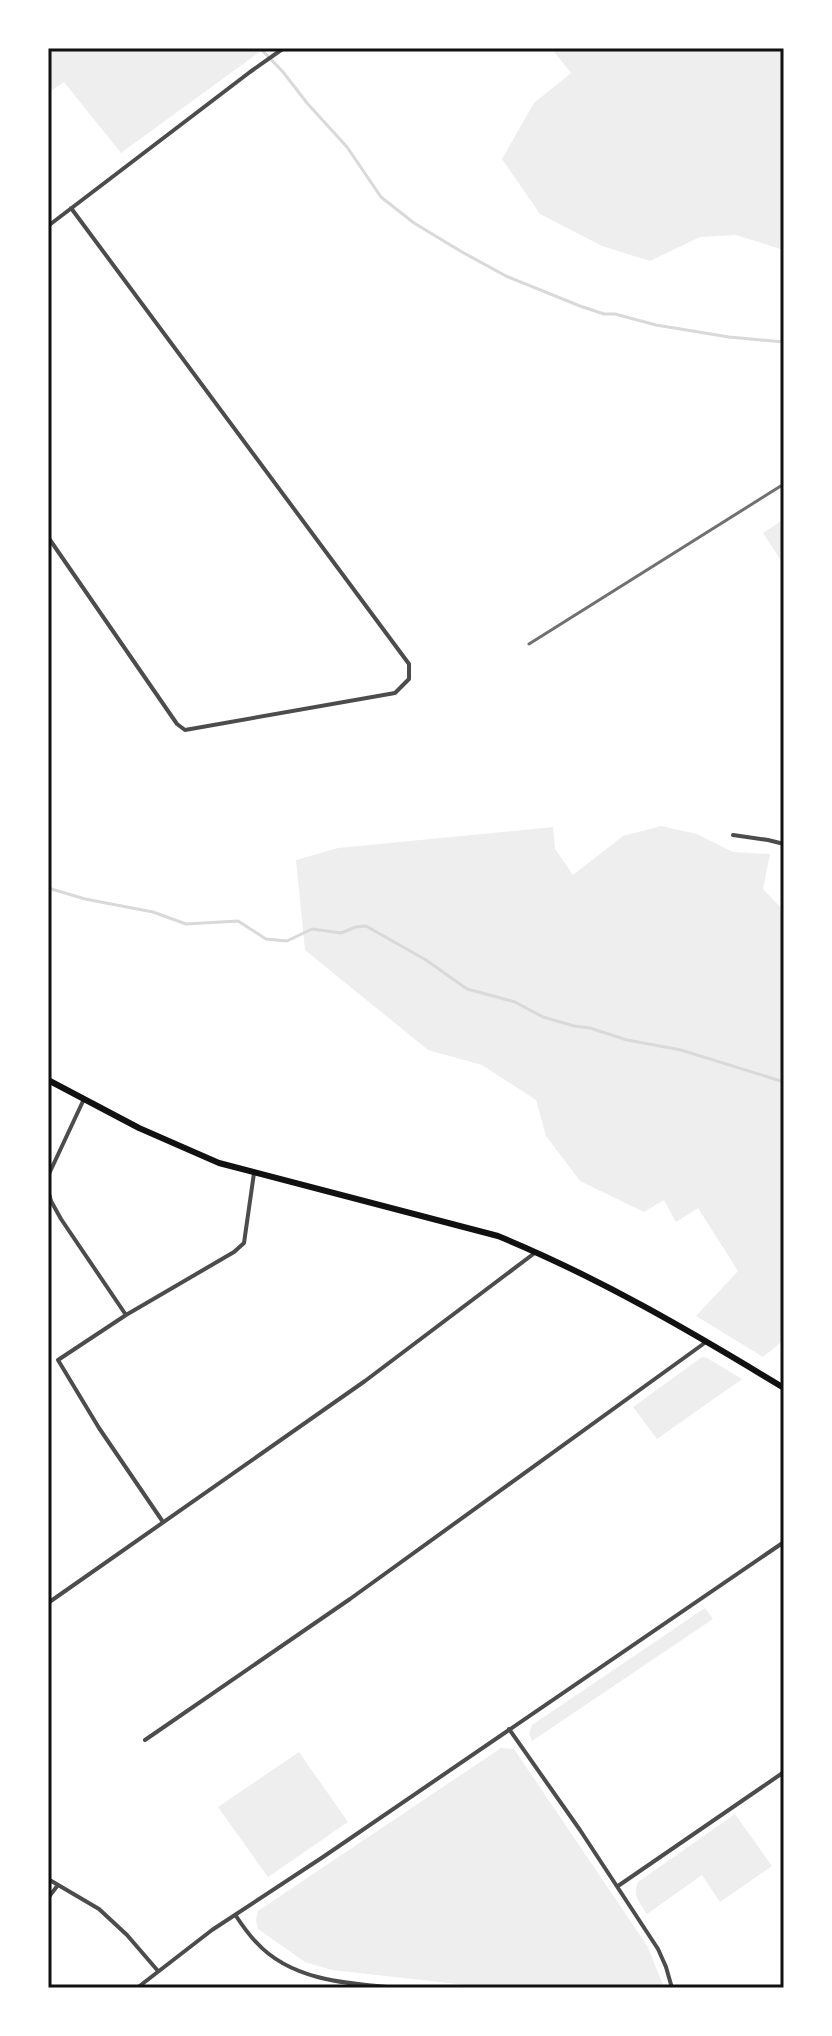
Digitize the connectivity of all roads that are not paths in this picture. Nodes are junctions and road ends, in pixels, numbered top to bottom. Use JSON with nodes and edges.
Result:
{"nodes":[{"id":1,"x":284,"y":48,"type":"edge"},
{"id":2,"x":71,"y":208,"type":"junction"},
{"id":3,"x":48,"y":226,"type":"edge"},
{"id":4,"x":48,"y":537,"type":"edge"},
{"id":5,"x":733,"y":835,"type":"dead end"},
{"id":6,"x":784,"y":844,"type":"edge"},
{"id":7,"x":48,"y":1080,"type":"edge"},
{"id":8,"x":84,"y":1099,"type":"junction"},
{"id":9,"x":254,"y":1173,"type":"junction"},
{"id":10,"x":48,"y":1176,"type":"edge"},
{"id":11,"x":48,"y":1190,"type":"edge"},
{"id":12,"x":536,"y":1252,"type":"junction"},
{"id":13,"x":126,"y":1315,"type":"junction"},
{"id":14,"x":706,"y":1342,"type":"junction"},
{"id":15,"x":784,"y":1388,"type":"edge"},
{"id":16,"x":163,"y":1522,"type":"junction"},
{"id":17,"x":784,"y":1542,"type":"edge"},
{"id":18,"x":48,"y":1603,"type":"edge"},
{"id":19,"x":509,"y":1729,"type":"junction"},
{"id":20,"x":145,"y":1740,"type":"dead end"},
{"id":21,"x":784,"y":1772,"type":"edge"},
{"id":22,"x":48,"y":1879,"type":"edge"},
{"id":23,"x":58,"y":1885,"type":"junction"},
{"id":24,"x":618,"y":1886,"type":"junction"},
{"id":25,"x":48,"y":1898,"type":"edge"},
{"id":26,"x":236,"y":1916,"type":"junction"},
{"id":27,"x":158,"y":1971,"type":"junction"},
{"id":28,"x":137,"y":1988,"type":"edge"},
{"id":29,"x":398,"y":1988,"type":"edge"},
{"id":30,"x":672,"y":1988,"type":"edge"}],
"edges":[{"from":1,"to":2,"type":"street"},
{"from":2,"to":3,"type":"street"},
{"from":2,"to":4,"type":"street"},
{"from":5,"to":6,"type":"street"},
{"from":7,"to":8,"type":"main road"},
{"from":8,"to":9,"type":"main road"},
{"from":8,"to":10,"type":"street"},
{"from":9,"to":12,"type":"main road"},
{"from":9,"to":13,"type":"street"},
{"from":11,"to":13,"type":"street"},
{"from":12,"to":14,"type":"main road"},
{"from":12,"to":16,"type":"street"},
{"from":13,"to":16,"type":"street"},
{"from":14,"to":15,"type":"main road"},
{"from":14,"to":20,"type":"street"},
{"from":16,"to":18,"type":"street"},
{"from":17,"to":19,"type":"street"},
{"from":19,"to":24,"type":"street"},
{"from":19,"to":26,"type":"street"},
{"from":21,"to":24,"type":"street"},
{"from":22,"to":23,"type":"street"},
{"from":23,"to":25,"type":"street"},
{"from":23,"to":27,"type":"street"},
{"from":24,"to":30,"type":"street"},
{"from":26,"to":27,"type":"street"},
{"from":26,"to":29,"type":"street"},
{"from":27,"to":28,"type":"street"}]}
